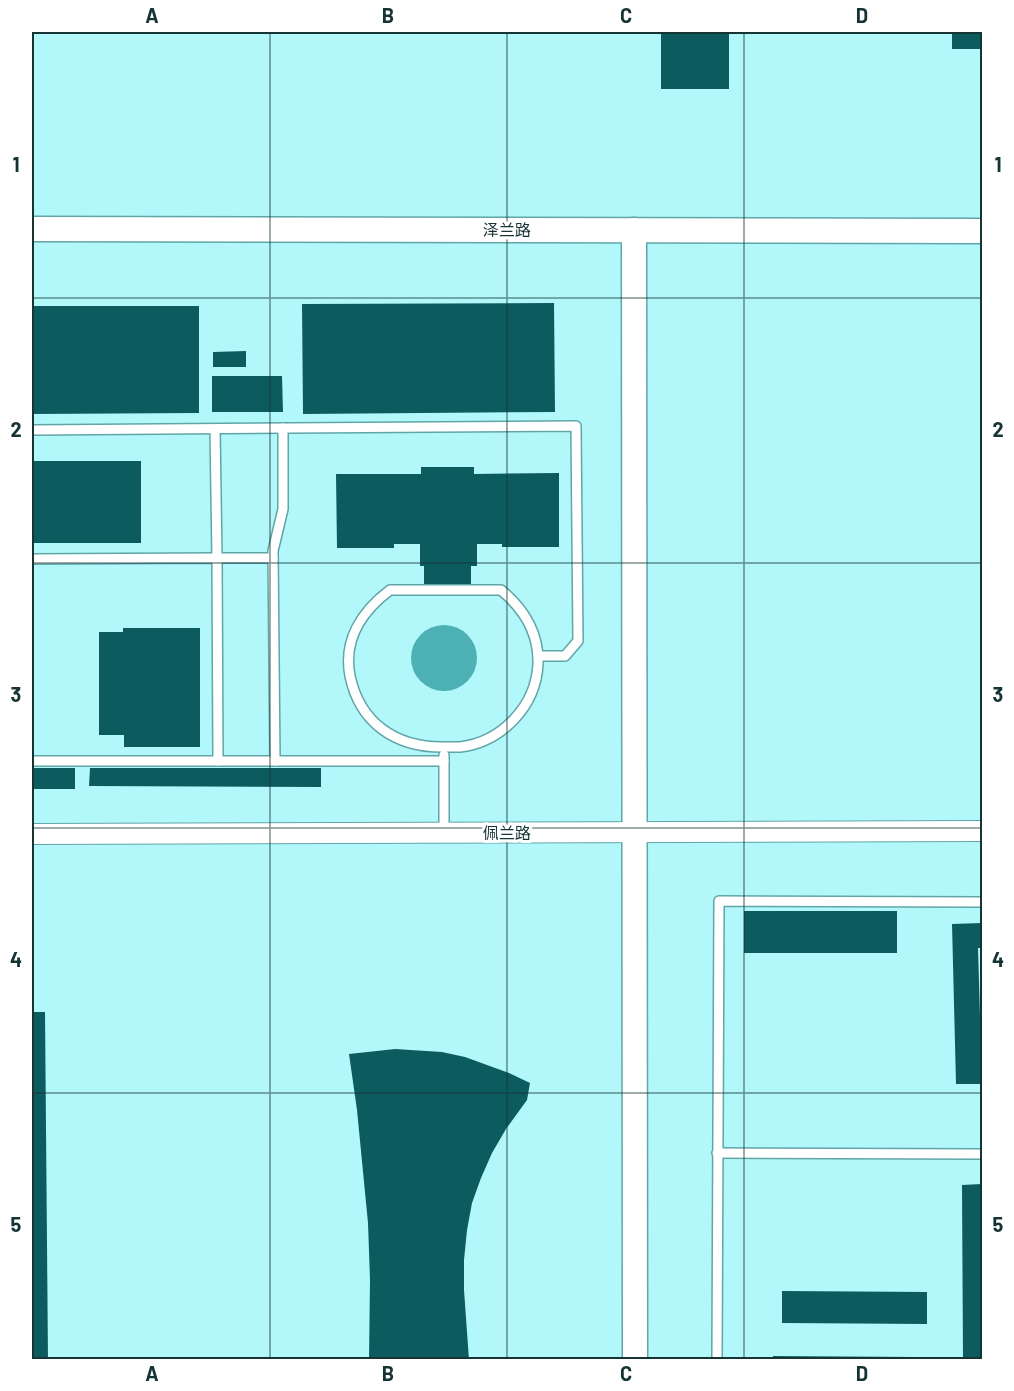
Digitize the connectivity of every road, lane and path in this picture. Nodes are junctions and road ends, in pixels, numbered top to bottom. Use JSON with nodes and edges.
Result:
{"nodes":[{"id":1,"x":32,"y":229,"type":"edge"},
{"id":2,"x":634,"y":230,"type":"junction"},
{"id":3,"x":982,"y":231,"type":"edge"},
{"id":4,"x":283,"y":428,"type":"junction"},
{"id":5,"x":215,"y":429,"type":"junction"},
{"id":6,"x":32,"y":430,"type":"edge"},
{"id":7,"x":217,"y":558,"type":"junction"},
{"id":8,"x":273,"y":558,"type":"junction"},
{"id":9,"x":32,"y":559,"type":"edge"},
{"id":10,"x":538,"y":656,"type":"junction"},
{"id":11,"x":444,"y":747,"type":"junction"},
{"id":12,"x":32,"y":761,"type":"edge"},
{"id":13,"x":218,"y":761,"type":"junction"},
{"id":14,"x":275,"y":761,"type":"junction"},
{"id":15,"x":444,"y":761,"type":"junction"},
{"id":16,"x":982,"y":831,"type":"edge"},
{"id":17,"x":634,"y":832,"type":"junction"},
{"id":18,"x":444,"y":833,"type":"junction"},
{"id":19,"x":32,"y":834,"type":"edge"},
{"id":20,"x":982,"y":902,"type":"edge"},
{"id":21,"x":717,"y":1153,"type":"junction"},
{"id":22,"x":982,"y":1154,"type":"edge"},
{"id":23,"x":635,"y":1359,"type":"edge"},
{"id":24,"x":717,"y":1359,"type":"edge"}],
"edges":[{"from":1,"to":2,"type":"street","name":"泽兰路"},
{"from":2,"to":3,"type":"street","name":"泽兰路"},
{"from":2,"to":17,"type":"street"},
{"from":4,"to":5,"type":"lane"},
{"from":4,"to":8,"type":"lane"},
{"from":4,"to":10,"type":"lane"},
{"from":5,"to":6,"type":"lane"},
{"from":5,"to":7,"type":"lane"},
{"from":7,"to":8,"type":"lane"},
{"from":7,"to":9,"type":"lane"},
{"from":7,"to":13,"type":"lane"},
{"from":8,"to":14,"type":"lane"},
{"from":10,"to":11,"type":"lane"},
{"from":10,"to":11,"type":"lane"},
{"from":11,"to":15,"type":"lane"},
{"from":12,"to":13,"type":"lane"},
{"from":13,"to":14,"type":"lane"},
{"from":14,"to":15,"type":"lane"},
{"from":15,"to":18,"type":"lane"},
{"from":16,"to":17,"type":"street","name":"佩兰路"},
{"from":17,"to":18,"type":"street","name":"佩兰路"},
{"from":17,"to":23,"type":"street"},
{"from":18,"to":19,"type":"street","name":"佩兰路"},
{"from":20,"to":21,"type":"lane"},
{"from":21,"to":22,"type":"lane"},
{"from":21,"to":24,"type":"lane"}]}
